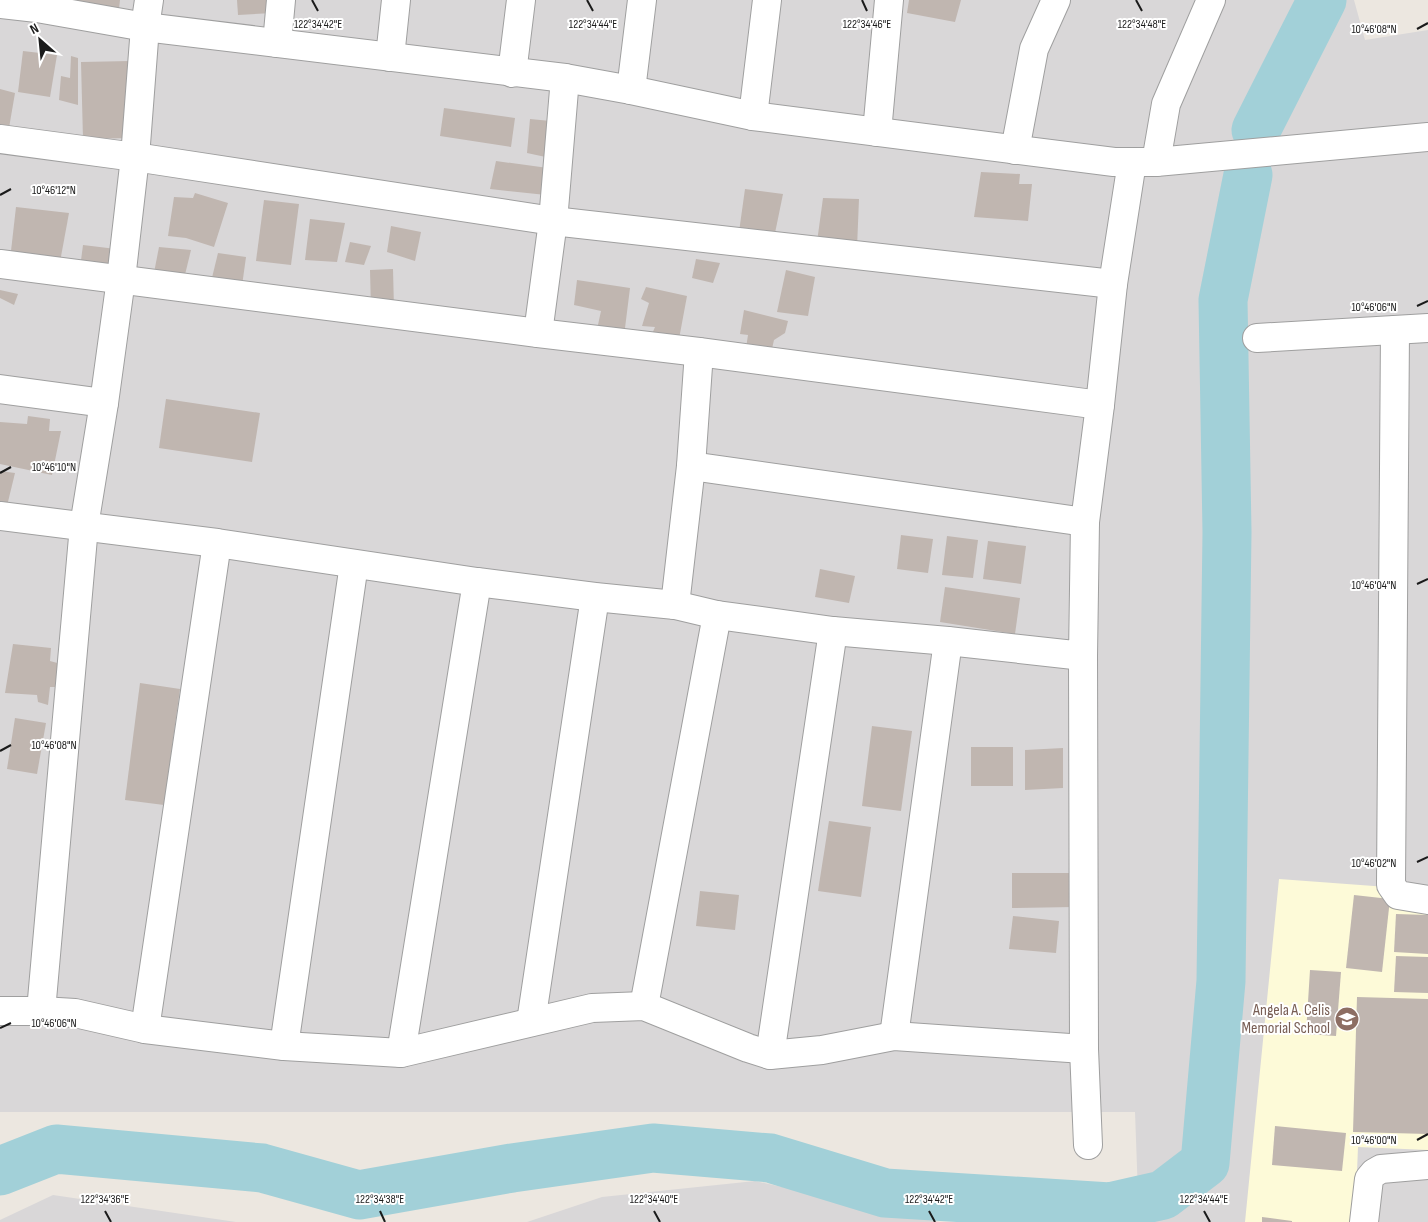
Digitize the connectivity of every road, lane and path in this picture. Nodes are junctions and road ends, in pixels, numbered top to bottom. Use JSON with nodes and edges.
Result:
{"nodes":[{"id":1,"x":149,"y":0,"type":"edge"},
{"id":2,"x":281,"y":0,"type":"edge"},
{"id":3,"x":396,"y":0,"type":"edge"},
{"id":4,"x":521,"y":0,"type":"edge"},
{"id":5,"x":642,"y":0,"type":"edge"},
{"id":6,"x":767,"y":0,"type":"edge"},
{"id":7,"x":889,"y":0,"type":"edge"},
{"id":8,"x":1056,"y":0,"type":"edge"},
{"id":9,"x":1210,"y":0,"type":"edge"},
{"id":10,"x":0,"y":4,"type":"edge"},
{"id":11,"x":37,"y":4,"type":"edge"},
{"id":12,"x":145,"y":27,"type":"junction"},
{"id":13,"x":277,"y":42,"type":"junction"},
{"id":14,"x":390,"y":58,"type":"junction"},
{"id":15,"x":512,"y":73,"type":"junction"},
{"id":16,"x":565,"y":78,"type":"junction"},
{"id":17,"x":631,"y":90,"type":"junction"},
{"id":18,"x":753,"y":116,"type":"junction"},
{"id":19,"x":877,"y":132,"type":"junction"},
{"id":20,"x":1428,"y":137,"type":"edge"},
{"id":21,"x":0,"y":139,"type":"edge"},
{"id":22,"x":1015,"y":150,"type":"junction"},
{"id":23,"x":135,"y":157,"type":"junction"},
{"id":24,"x":1144,"y":162,"type":"junction"},
{"id":25,"x":553,"y":221,"type":"junction"},
{"id":26,"x":0,"y":264,"type":"edge"},
{"id":27,"x":120,"y":279,"type":"junction"},
{"id":28,"x":1113,"y":284,"type":"junction"},
{"id":29,"x":1428,"y":328,"type":"edge"},
{"id":30,"x":1395,"y":330,"type":"junction"},
{"id":31,"x":538,"y":333,"type":"junction"},
{"id":32,"x":1257,"y":338,"type":"dead end"},
{"id":33,"x":699,"y":352,"type":"junction"},
{"id":34,"x":0,"y":389,"type":"edge"},
{"id":35,"x":104,"y":402,"type":"junction"},
{"id":36,"x":1100,"y":405,"type":"junction"},
{"id":37,"x":691,"y":466,"type":"junction"},
{"id":38,"x":0,"y":516,"type":"edge"},
{"id":39,"x":1085,"y":522,"type":"junction"},
{"id":40,"x":84,"y":526,"type":"junction"},
{"id":41,"x":217,"y":543,"type":"junction"},
{"id":42,"x":354,"y":564,"type":"junction"},
{"id":43,"x":477,"y":582,"type":"junction"},
{"id":44,"x":595,"y":597,"type":"junction"},
{"id":45,"x":675,"y":605,"type":"junction"},
{"id":46,"x":717,"y":616,"type":"junction"},
{"id":47,"x":833,"y":631,"type":"junction"},
{"id":48,"x":948,"y":641,"type":"junction"},
{"id":49,"x":1083,"y":656,"type":"junction"},
{"id":50,"x":1428,"y":900,"type":"edge"},
{"id":51,"x":644,"y":1006,"type":"junction"},
{"id":52,"x":0,"y":1011,"type":"edge"},
{"id":53,"x":41,"y":1011,"type":"junction"},
{"id":54,"x":532,"y":1022,"type":"junction"},
{"id":55,"x":145,"y":1029,"type":"junction"},
{"id":56,"x":894,"y":1036,"type":"junction"},
{"id":57,"x":284,"y":1046,"type":"junction"},
{"id":58,"x":1084,"y":1049,"type":"junction"},
{"id":59,"x":401,"y":1053,"type":"junction"},
{"id":60,"x":770,"y":1055,"type":"junction"},
{"id":61,"x":1088,"y":1145,"type":"dead end"},
{"id":62,"x":1428,"y":1165,"type":"edge"},
{"id":63,"x":1364,"y":1222,"type":"edge"}],
"edges":[{"from":1,"to":12,"type":"street"},
{"from":2,"to":13,"type":"street"},
{"from":3,"to":14,"type":"street"},
{"from":4,"to":15,"type":"street"},
{"from":5,"to":17,"type":"street"},
{"from":6,"to":18,"type":"street"},
{"from":7,"to":19,"type":"street"},
{"from":8,"to":22,"type":"street"},
{"from":9,"to":24,"type":"street"},
{"from":10,"to":11,"type":"street"},
{"from":11,"to":12,"type":"street"},
{"from":12,"to":13,"type":"street"},
{"from":12,"to":23,"type":"street"},
{"from":13,"to":14,"type":"street"},
{"from":14,"to":15,"type":"street"},
{"from":15,"to":16,"type":"street"},
{"from":16,"to":17,"type":"street"},
{"from":16,"to":25,"type":"street"},
{"from":17,"to":18,"type":"street"},
{"from":18,"to":19,"type":"street"},
{"from":19,"to":22,"type":"street"},
{"from":20,"to":24,"type":"street"},
{"from":21,"to":23,"type":"street"},
{"from":22,"to":24,"type":"street"},
{"from":23,"to":25,"type":"street"},
{"from":23,"to":27,"type":"street"},
{"from":24,"to":28,"type":"street"},
{"from":25,"to":28,"type":"street"},
{"from":25,"to":31,"type":"street"},
{"from":26,"to":27,"type":"street"},
{"from":27,"to":31,"type":"street"},
{"from":27,"to":35,"type":"street"},
{"from":28,"to":36,"type":"street"},
{"from":29,"to":30,"type":"street"},
{"from":30,"to":32,"type":"street"},
{"from":30,"to":50,"type":"street"},
{"from":31,"to":33,"type":"street"},
{"from":33,"to":36,"type":"street"},
{"from":33,"to":37,"type":"street"},
{"from":34,"to":35,"type":"street"},
{"from":35,"to":40,"type":"street"},
{"from":36,"to":39,"type":"street"},
{"from":37,"to":39,"type":"street"},
{"from":37,"to":45,"type":"street"},
{"from":38,"to":40,"type":"street"},
{"from":39,"to":49,"type":"street"},
{"from":40,"to":41,"type":"street"},
{"from":40,"to":53,"type":"street"},
{"from":41,"to":42,"type":"street"},
{"from":41,"to":55,"type":"street"},
{"from":42,"to":43,"type":"street"},
{"from":42,"to":57,"type":"street"},
{"from":43,"to":44,"type":"street"},
{"from":43,"to":59,"type":"street"},
{"from":44,"to":45,"type":"street"},
{"from":44,"to":54,"type":"street"},
{"from":45,"to":46,"type":"street"},
{"from":46,"to":47,"type":"street"},
{"from":46,"to":51,"type":"street"},
{"from":47,"to":48,"type":"street"},
{"from":47,"to":60,"type":"street"},
{"from":48,"to":49,"type":"street"},
{"from":48,"to":56,"type":"street"},
{"from":49,"to":58,"type":"street"},
{"from":51,"to":54,"type":"street"},
{"from":51,"to":60,"type":"street"},
{"from":52,"to":53,"type":"street"},
{"from":53,"to":55,"type":"street"},
{"from":54,"to":59,"type":"street"},
{"from":55,"to":57,"type":"street"},
{"from":56,"to":58,"type":"street"},
{"from":56,"to":60,"type":"street"},
{"from":57,"to":59,"type":"street"},
{"from":58,"to":61,"type":"street"},
{"from":62,"to":63,"type":"street"}]}
